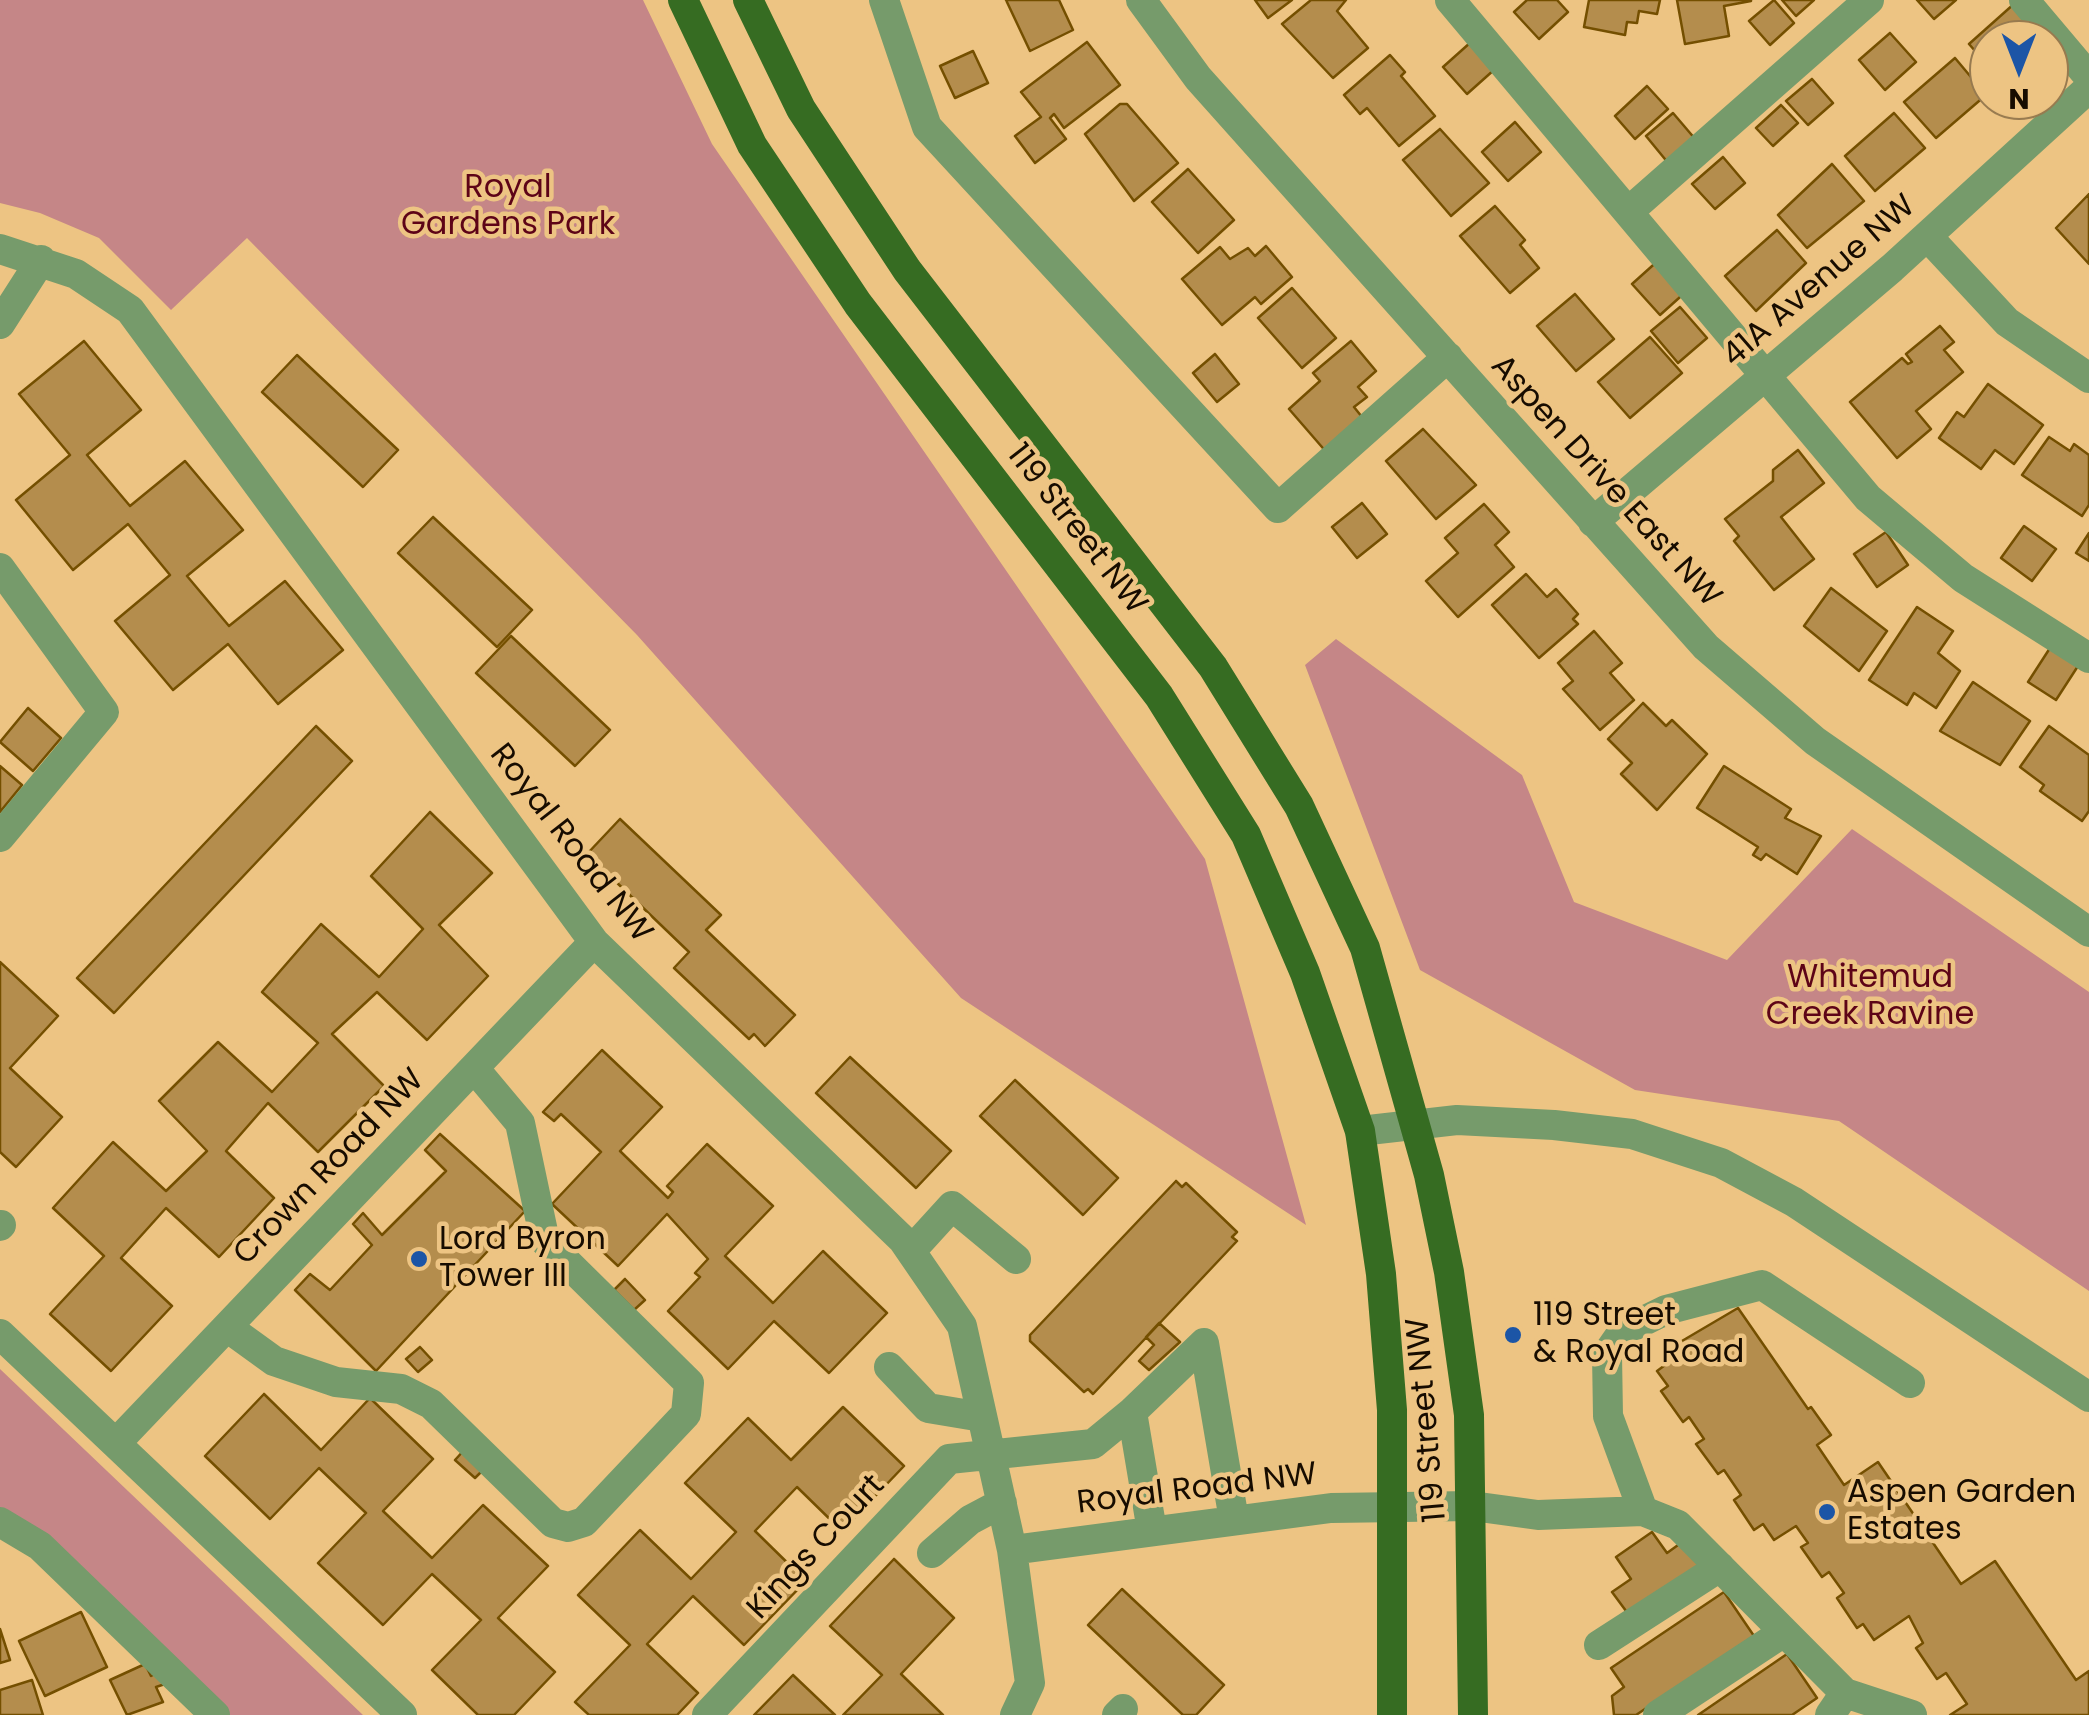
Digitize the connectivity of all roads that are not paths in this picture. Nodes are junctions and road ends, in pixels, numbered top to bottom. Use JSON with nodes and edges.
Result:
{"nodes":[{"id":1,"x":683,"y":0,"type":"edge"},
{"id":2,"x":748,"y":0,"type":"edge"},
{"id":3,"x":884,"y":0,"type":"edge"},
{"id":4,"x":1141,"y":0,"type":"edge"},
{"id":5,"x":1450,"y":0,"type":"edge"},
{"id":6,"x":1869,"y":0,"type":"edge"},
{"id":7,"x":2024,"y":0,"type":"edge"},
{"id":8,"x":2089,"y":77,"type":"edge"},
{"id":9,"x":2089,"y":88,"type":"edge"},
{"id":10,"x":1628,"y":212,"type":"junction"},
{"id":11,"x":1927,"y":236,"type":"junction"},
{"id":12,"x":0,"y":249,"type":"edge"},
{"id":13,"x":41,"y":260,"type":"junction"},
{"id":14,"x":0,"y":324,"type":"edge"},
{"id":15,"x":1448,"y":358,"type":"junction"},
{"id":16,"x":1767,"y":377,"type":"junction"},
{"id":17,"x":2089,"y":378,"type":"edge"},
{"id":18,"x":1592,"y":522,"type":"junction"},
{"id":19,"x":0,"y":568,"type":"edge"},
{"id":20,"x":2089,"y":658,"type":"edge"},
{"id":21,"x":0,"y":837,"type":"edge"},
{"id":22,"x":2089,"y":932,"type":"edge"},
{"id":23,"x":594,"y":942,"type":"junction"},
{"id":24,"x":474,"y":1068,"type":"junction"},
{"id":25,"x":1416,"y":1124,"type":"junction"},
{"id":26,"x":1360,"y":1131,"type":"junction"},
{"id":27,"x":911,"y":1251,"type":"junction"},
{"id":28,"x":1016,"y":1258,"type":"dead end"},
{"id":29,"x":227,"y":1326,"type":"junction"},
{"id":30,"x":0,"y":1334,"type":"edge"},
{"id":31,"x":888,"y":1367,"type":"dead end"},
{"id":32,"x":1910,"y":1383,"type":"dead end"},
{"id":33,"x":2089,"y":1397,"type":"edge"},
{"id":34,"x":1132,"y":1412,"type":"junction"},
{"id":35,"x":982,"y":1418,"type":"junction"},
{"id":36,"x":117,"y":1442,"type":"junction"},
{"id":37,"x":990,"y":1453,"type":"junction"},
{"id":38,"x":1002,"y":1504,"type":"junction"},
{"id":39,"x":1391,"y":1506,"type":"junction"},
{"id":40,"x":1472,"y":1506,"type":"junction"},
{"id":41,"x":1643,"y":1511,"type":"junction"},
{"id":42,"x":1234,"y":1520,"type":"junction"},
{"id":43,"x":0,"y":1522,"type":"edge"},
{"id":44,"x":1152,"y":1531,"type":"junction"},
{"id":45,"x":1012,"y":1550,"type":"junction"},
{"id":46,"x":932,"y":1554,"type":"dead end"},
{"id":47,"x":1720,"y":1567,"type":"junction"},
{"id":48,"x":1784,"y":1632,"type":"junction"},
{"id":49,"x":1600,"y":1646,"type":"dead end"},
{"id":50,"x":1837,"y":1704,"type":"edge"},
{"id":51,"x":215,"y":1715,"type":"edge"},
{"id":52,"x":402,"y":1715,"type":"edge"},
{"id":53,"x":707,"y":1715,"type":"edge"},
{"id":54,"x":1015,"y":1715,"type":"edge"},
{"id":55,"x":1392,"y":1715,"type":"edge"},
{"id":56,"x":1473,"y":1715,"type":"edge"},
{"id":57,"x":1658,"y":1715,"type":"edge"},
{"id":58,"x":1912,"y":1715,"type":"edge"}],
"edges":[{"from":1,"to":26,"type":"main road","name":"119 Street NW"},
{"from":2,"to":25,"type":"main road","name":"119 Street NW"},
{"from":3,"to":15,"type":"street"},
{"from":4,"to":15,"type":"street","name":"Aspen Drive East NW"},
{"from":5,"to":10,"type":"street"},
{"from":6,"to":10,"type":"street"},
{"from":7,"to":8,"type":"street"},
{"from":9,"to":11,"type":"street","name":"41A Avenue NW"},
{"from":10,"to":16,"type":"street"},
{"from":11,"to":16,"type":"street","name":"41A Avenue NW"},
{"from":11,"to":17,"type":"street"},
{"from":12,"to":13,"type":"street","name":"Royal Road NW"},
{"from":13,"to":14,"type":"street"},
{"from":13,"to":23,"type":"street","name":"Royal Road NW"},
{"from":15,"to":18,"type":"street","name":"Aspen Drive East NW"},
{"from":16,"to":18,"type":"street","name":"41A Avenue NW"},
{"from":16,"to":20,"type":"street"},
{"from":18,"to":22,"type":"street","name":"Aspen Drive East NW"},
{"from":19,"to":21,"type":"street"},
{"from":23,"to":24,"type":"street","name":"Crown Road NW"},
{"from":23,"to":27,"type":"street","name":"Royal Road NW"},
{"from":24,"to":29,"type":"street","name":"Crown Road NW"},
{"from":24,"to":29,"type":"street"},
{"from":25,"to":26,"type":"street"},
{"from":25,"to":33,"type":"street"},
{"from":25,"to":40,"type":"main road","name":"119 Street NW"},
{"from":26,"to":39,"type":"main road","name":"119 Street NW"},
{"from":27,"to":28,"type":"street"},
{"from":27,"to":35,"type":"street","name":"Royal Road NW"},
{"from":29,"to":36,"type":"street","name":"Crown Road NW"},
{"from":30,"to":36,"type":"street"},
{"from":31,"to":35,"type":"street"},
{"from":32,"to":41,"type":"street"},
{"from":34,"to":37,"type":"street","name":"Kings Court"},
{"from":34,"to":42,"type":"street","name":"Kings Court"},
{"from":34,"to":44,"type":"street"},
{"from":35,"to":37,"type":"street","name":"Royal Road NW"},
{"from":36,"to":52,"type":"street"},
{"from":37,"to":38,"type":"street","name":"Royal Road NW"},
{"from":37,"to":53,"type":"street","name":"Kings Court"},
{"from":38,"to":45,"type":"street","name":"Royal Road NW"},
{"from":38,"to":46,"type":"street"},
{"from":39,"to":40,"type":"street","name":"Royal Road NW"},
{"from":39,"to":42,"type":"street","name":"Royal Road NW"},
{"from":39,"to":55,"type":"main road","name":"119 Street NW"},
{"from":40,"to":41,"type":"street","name":"Royal Road NW"},
{"from":40,"to":56,"type":"main road","name":"119 Street NW"},
{"from":41,"to":47,"type":"street"},
{"from":42,"to":44,"type":"street","name":"Royal Road NW"},
{"from":43,"to":51,"type":"street"},
{"from":44,"to":45,"type":"street","name":"Royal Road NW"},
{"from":45,"to":54,"type":"street","name":"Royal Road NW"},
{"from":47,"to":48,"type":"street"},
{"from":47,"to":49,"type":"street"},
{"from":48,"to":50,"type":"street"},
{"from":48,"to":57,"type":"street"},
{"from":50,"to":58,"type":"street"}]}
